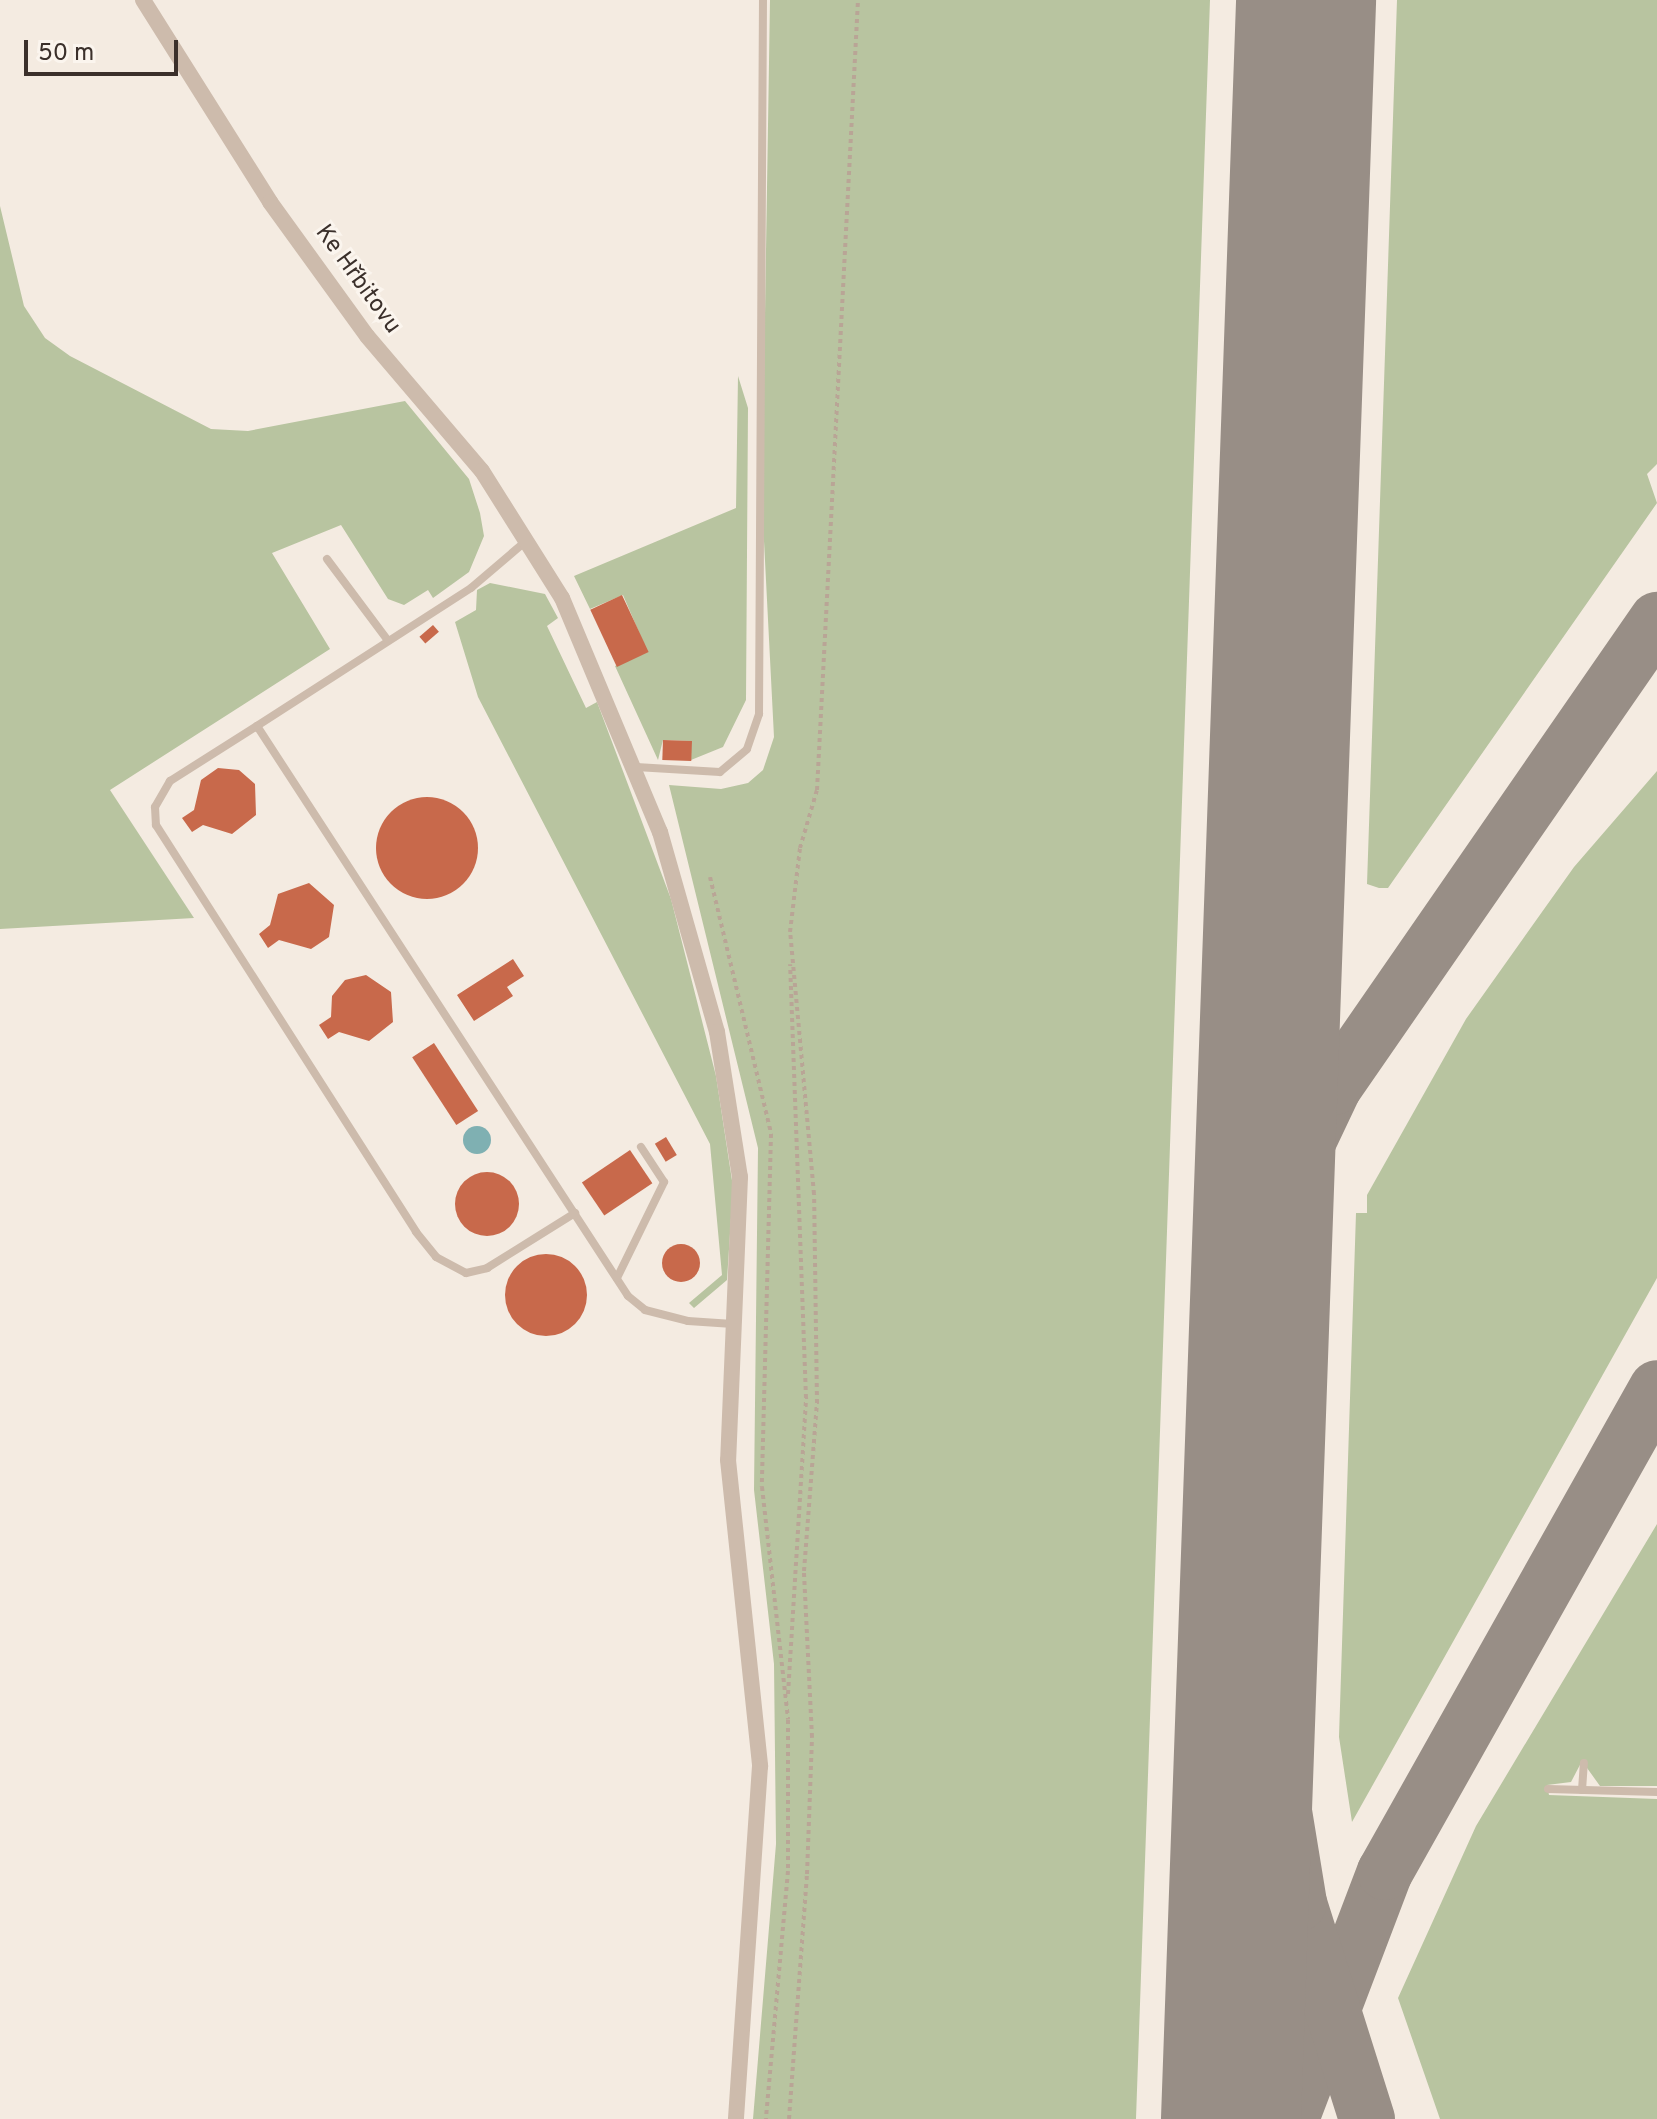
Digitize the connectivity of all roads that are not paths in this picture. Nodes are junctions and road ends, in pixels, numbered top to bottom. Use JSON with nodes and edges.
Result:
{"nodes":[{"id":1,"x":143,"y":0,"type":"edge"},
{"id":2,"x":763,"y":0,"type":"edge"},
{"id":3,"x":526,"y":540,"type":"junction"},
{"id":4,"x":327,"y":559,"type":"dead end"},
{"id":5,"x":386,"y":638,"type":"junction"},
{"id":6,"x":257,"y":726,"type":"junction"},
{"id":7,"x":636,"y":767,"type":"junction"},
{"id":8,"x":641,"y":1147,"type":"dead end"},
{"id":9,"x":575,"y":1213,"type":"junction"},
{"id":10,"x":617,"y":1278,"type":"junction"},
{"id":11,"x":733,"y":1324,"type":"junction"},
{"id":12,"x":1584,"y":1763,"type":"dead end"},
{"id":13,"x":1548,"y":1789,"type":"dead end"},
{"id":14,"x":1582,"y":1790,"type":"junction"},
{"id":15,"x":1657,"y":1792,"type":"edge"},
{"id":16,"x":736,"y":2119,"type":"edge"}],
"edges":[{"from":1,"to":3,"type":"street","name":"Ke Hřbitovu"},
{"from":2,"to":7,"type":"lane"},
{"from":3,"to":5,"type":"lane"},
{"from":3,"to":7,"type":"street","name":"Ke Hřbitovu"},
{"from":4,"to":5,"type":"lane"},
{"from":5,"to":6,"type":"lane"},
{"from":6,"to":9,"type":"lane"},
{"from":6,"to":9,"type":"lane"},
{"from":7,"to":11,"type":"street","name":"Ke Hřbitovu"},
{"from":8,"to":10,"type":"lane"},
{"from":9,"to":10,"type":"lane"},
{"from":10,"to":11,"type":"lane"},
{"from":11,"to":16,"type":"street","name":"Ke Hřbitovu"},
{"from":12,"to":14,"type":"lane"},
{"from":13,"to":14,"type":"lane"},
{"from":14,"to":15,"type":"lane"}]}
